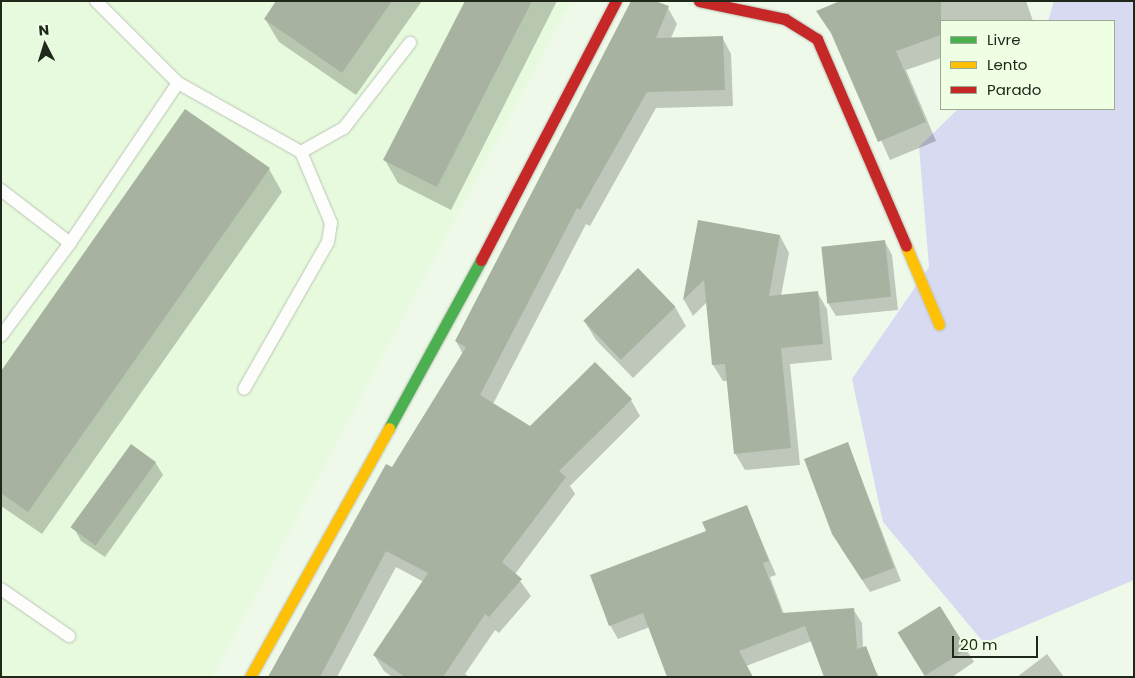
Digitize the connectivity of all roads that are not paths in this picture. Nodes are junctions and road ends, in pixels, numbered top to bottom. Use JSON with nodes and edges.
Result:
{"nodes":[{"id":1,"x":96,"y":1,"type":"edge"},
{"id":2,"x":616,"y":1,"type":"edge"},
{"id":3,"x":699,"y":1,"type":"edge"},
{"id":4,"x":410,"y":43,"type":"dead end"},
{"id":5,"x":178,"y":82,"type":"junction"},
{"id":6,"x":301,"y":152,"type":"junction"},
{"id":7,"x":1,"y":190,"type":"edge"},
{"id":8,"x":70,"y":243,"type":"junction"},
{"id":9,"x":938,"y":324,"type":"dead end"},
{"id":10,"x":1,"y":336,"type":"edge"},
{"id":11,"x":244,"y":389,"type":"dead end"},
{"id":12,"x":1,"y":589,"type":"edge"},
{"id":13,"x":69,"y":636,"type":"dead end"},
{"id":14,"x":250,"y":677,"type":"edge"}],
"edges":[{"from":1,"to":5,"type":"lane"},
{"from":2,"to":14,"type":"street"},
{"from":3,"to":9,"type":"street"},
{"from":4,"to":6,"type":"lane"},
{"from":5,"to":6,"type":"lane"},
{"from":5,"to":8,"type":"lane"},
{"from":6,"to":11,"type":"lane"},
{"from":7,"to":8,"type":"lane"},
{"from":8,"to":10,"type":"lane"},
{"from":12,"to":13,"type":"lane"}]}
